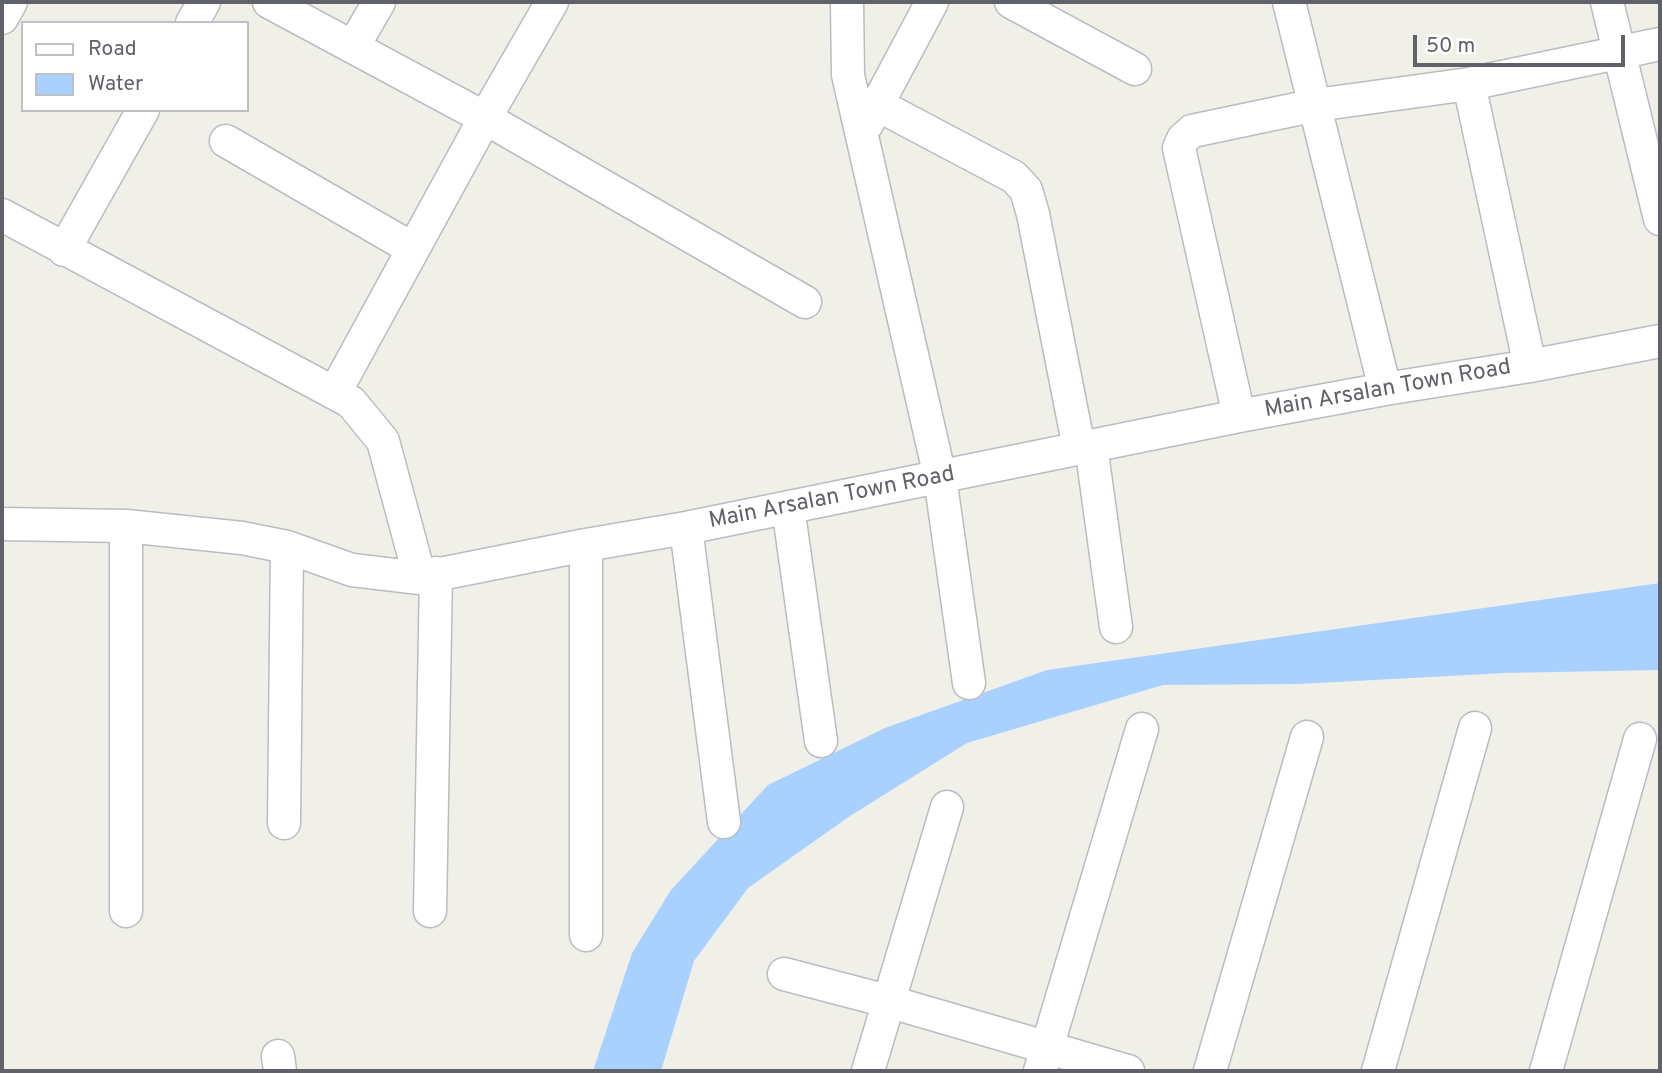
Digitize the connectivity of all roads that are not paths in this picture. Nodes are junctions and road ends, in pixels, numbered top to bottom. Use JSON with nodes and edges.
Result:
{"nodes":[{"id":1,"x":10,"y":2,"type":"edge"},
{"id":2,"x":204,"y":2,"type":"edge"},
{"id":3,"x":269,"y":2,"type":"edge"},
{"id":4,"x":379,"y":2,"type":"edge"},
{"id":5,"x":552,"y":2,"type":"edge"},
{"id":6,"x":847,"y":2,"type":"edge"},
{"id":7,"x":932,"y":2,"type":"edge"},
{"id":8,"x":1012,"y":2,"type":"edge"},
{"id":9,"x":1289,"y":2,"type":"edge"},
{"id":10,"x":1607,"y":2,"type":"edge"},
{"id":11,"x":2,"y":18,"type":"edge"},
{"id":12,"x":193,"y":21,"type":"edge"},
{"id":13,"x":1660,"y":44,"type":"edge"},
{"id":14,"x":354,"y":47,"type":"junction"},
{"id":15,"x":1618,"y":53,"type":"junction"},
{"id":16,"x":1135,"y":69,"type":"dead end"},
{"id":17,"x":1469,"y":84,"type":"junction"},
{"id":18,"x":878,"y":105,"type":"junction"},
{"id":19,"x":1316,"y":105,"type":"junction"},
{"id":20,"x":142,"y":112,"type":"edge"},
{"id":21,"x":485,"y":118,"type":"junction"},
{"id":22,"x":861,"y":135,"type":"junction"},
{"id":23,"x":226,"y":141,"type":"dead end"},
{"id":24,"x":1660,"y":219,"type":"edge"},
{"id":25,"x":5,"y":225,"type":"edge"},
{"id":26,"x":413,"y":249,"type":"junction"},
{"id":27,"x":64,"y":250,"type":"junction"},
{"id":28,"x":805,"y":302,"type":"dead end"},
{"id":29,"x":1660,"y":341,"type":"edge"},
{"id":30,"x":1530,"y":366,"type":"junction"},
{"id":31,"x":1385,"y":389,"type":"junction"},
{"id":32,"x":335,"y":392,"type":"junction"},
{"id":33,"x":1239,"y":416,"type":"junction"},
{"id":34,"x":1085,"y":447,"type":"junction"},
{"id":35,"x":940,"y":477,"type":"junction"},
{"id":36,"x":788,"y":508,"type":"junction"},
{"id":37,"x":2,"y":524,"type":"edge"},
{"id":38,"x":126,"y":526,"type":"junction"},
{"id":39,"x":686,"y":528,"type":"junction"},
{"id":40,"x":586,"y":545,"type":"junction"},
{"id":41,"x":288,"y":547,"type":"junction"},
{"id":42,"x":428,"y":575,"type":"junction"},
{"id":43,"x":1115,"y":627,"type":"dead end"},
{"id":44,"x":969,"y":683,"type":"dead end"},
{"id":45,"x":1142,"y":729,"type":"dead end"},
{"id":46,"x":1475,"y":729,"type":"dead end"},
{"id":47,"x":1307,"y":737,"type":"dead end"},
{"id":48,"x":1640,"y":739,"type":"dead end"},
{"id":49,"x":821,"y":741,"type":"dead end"},
{"id":50,"x":947,"y":807,"type":"dead end"},
{"id":51,"x":724,"y":822,"type":"dead end"},
{"id":52,"x":284,"y":823,"type":"dead end"},
{"id":53,"x":126,"y":911,"type":"dead end"},
{"id":54,"x":430,"y":911,"type":"dead end"},
{"id":55,"x":586,"y":935,"type":"dead end"},
{"id":56,"x":784,"y":974,"type":"dead end"},
{"id":57,"x":887,"y":1001,"type":"junction"},
{"id":58,"x":1043,"y":1060,"type":"edge"},
{"id":59,"x":868,"y":1071,"type":"edge"},
{"id":60,"x":1128,"y":1071,"type":"edge"},
{"id":61,"x":1210,"y":1071,"type":"edge"},
{"id":62,"x":1378,"y":1071,"type":"edge"},
{"id":63,"x":1546,"y":1071,"type":"edge"}],
"edges":[{"from":1,"to":11,"type":"street"},
{"from":2,"to":12,"type":"street"},
{"from":3,"to":14,"type":"street"},
{"from":4,"to":14,"type":"street"},
{"from":5,"to":21,"type":"street"},
{"from":6,"to":22,"type":"street"},
{"from":7,"to":18,"type":"street"},
{"from":8,"to":16,"type":"street"},
{"from":9,"to":19,"type":"street"},
{"from":10,"to":15,"type":"street"},
{"from":13,"to":15,"type":"street"},
{"from":14,"to":21,"type":"street"},
{"from":15,"to":17,"type":"street"},
{"from":15,"to":24,"type":"street"},
{"from":17,"to":19,"type":"street"},
{"from":17,"to":30,"type":"street"},
{"from":18,"to":22,"type":"street"},
{"from":18,"to":34,"type":"street"},
{"from":19,"to":31,"type":"street"},
{"from":19,"to":33,"type":"street"},
{"from":20,"to":27,"type":"street"},
{"from":21,"to":26,"type":"street"},
{"from":21,"to":28,"type":"street"},
{"from":22,"to":35,"type":"street"},
{"from":23,"to":26,"type":"street"},
{"from":25,"to":27,"type":"street"},
{"from":26,"to":32,"type":"street"},
{"from":27,"to":32,"type":"street"},
{"from":29,"to":30,"type":"street","name":"Main Arsalan Town Road"},
{"from":30,"to":31,"type":"street","name":"Main Arsalan Town Road"},
{"from":31,"to":33,"type":"street","name":"Main Arsalan Town Road"},
{"from":32,"to":42,"type":"street"},
{"from":33,"to":34,"type":"street","name":"Main Arsalan Town Road"},
{"from":34,"to":35,"type":"street","name":"Main Arsalan Town Road"},
{"from":34,"to":43,"type":"street"},
{"from":35,"to":36,"type":"street","name":"Main Arsalan Town Road"},
{"from":35,"to":44,"type":"street"},
{"from":36,"to":39,"type":"street","name":"Main Arsalan Town Road"},
{"from":36,"to":49,"type":"street"},
{"from":37,"to":38,"type":"street","name":"Main Arsalan Town Road"},
{"from":38,"to":41,"type":"street","name":"Main Arsalan Town Road"},
{"from":38,"to":53,"type":"street"},
{"from":39,"to":40,"type":"street","name":"Main Arsalan Town Road"},
{"from":39,"to":51,"type":"street"},
{"from":40,"to":42,"type":"street","name":"Main Arsalan Town Road"},
{"from":40,"to":55,"type":"street"},
{"from":41,"to":42,"type":"street","name":"Main Arsalan Town Road"},
{"from":41,"to":52,"type":"street"},
{"from":42,"to":54,"type":"street"},
{"from":45,"to":58,"type":"street"},
{"from":46,"to":62,"type":"street"},
{"from":47,"to":61,"type":"street"},
{"from":48,"to":63,"type":"street"},
{"from":50,"to":57,"type":"street"},
{"from":56,"to":57,"type":"street"},
{"from":57,"to":58,"type":"street"},
{"from":57,"to":59,"type":"street"},
{"from":58,"to":60,"type":"street"}]}
